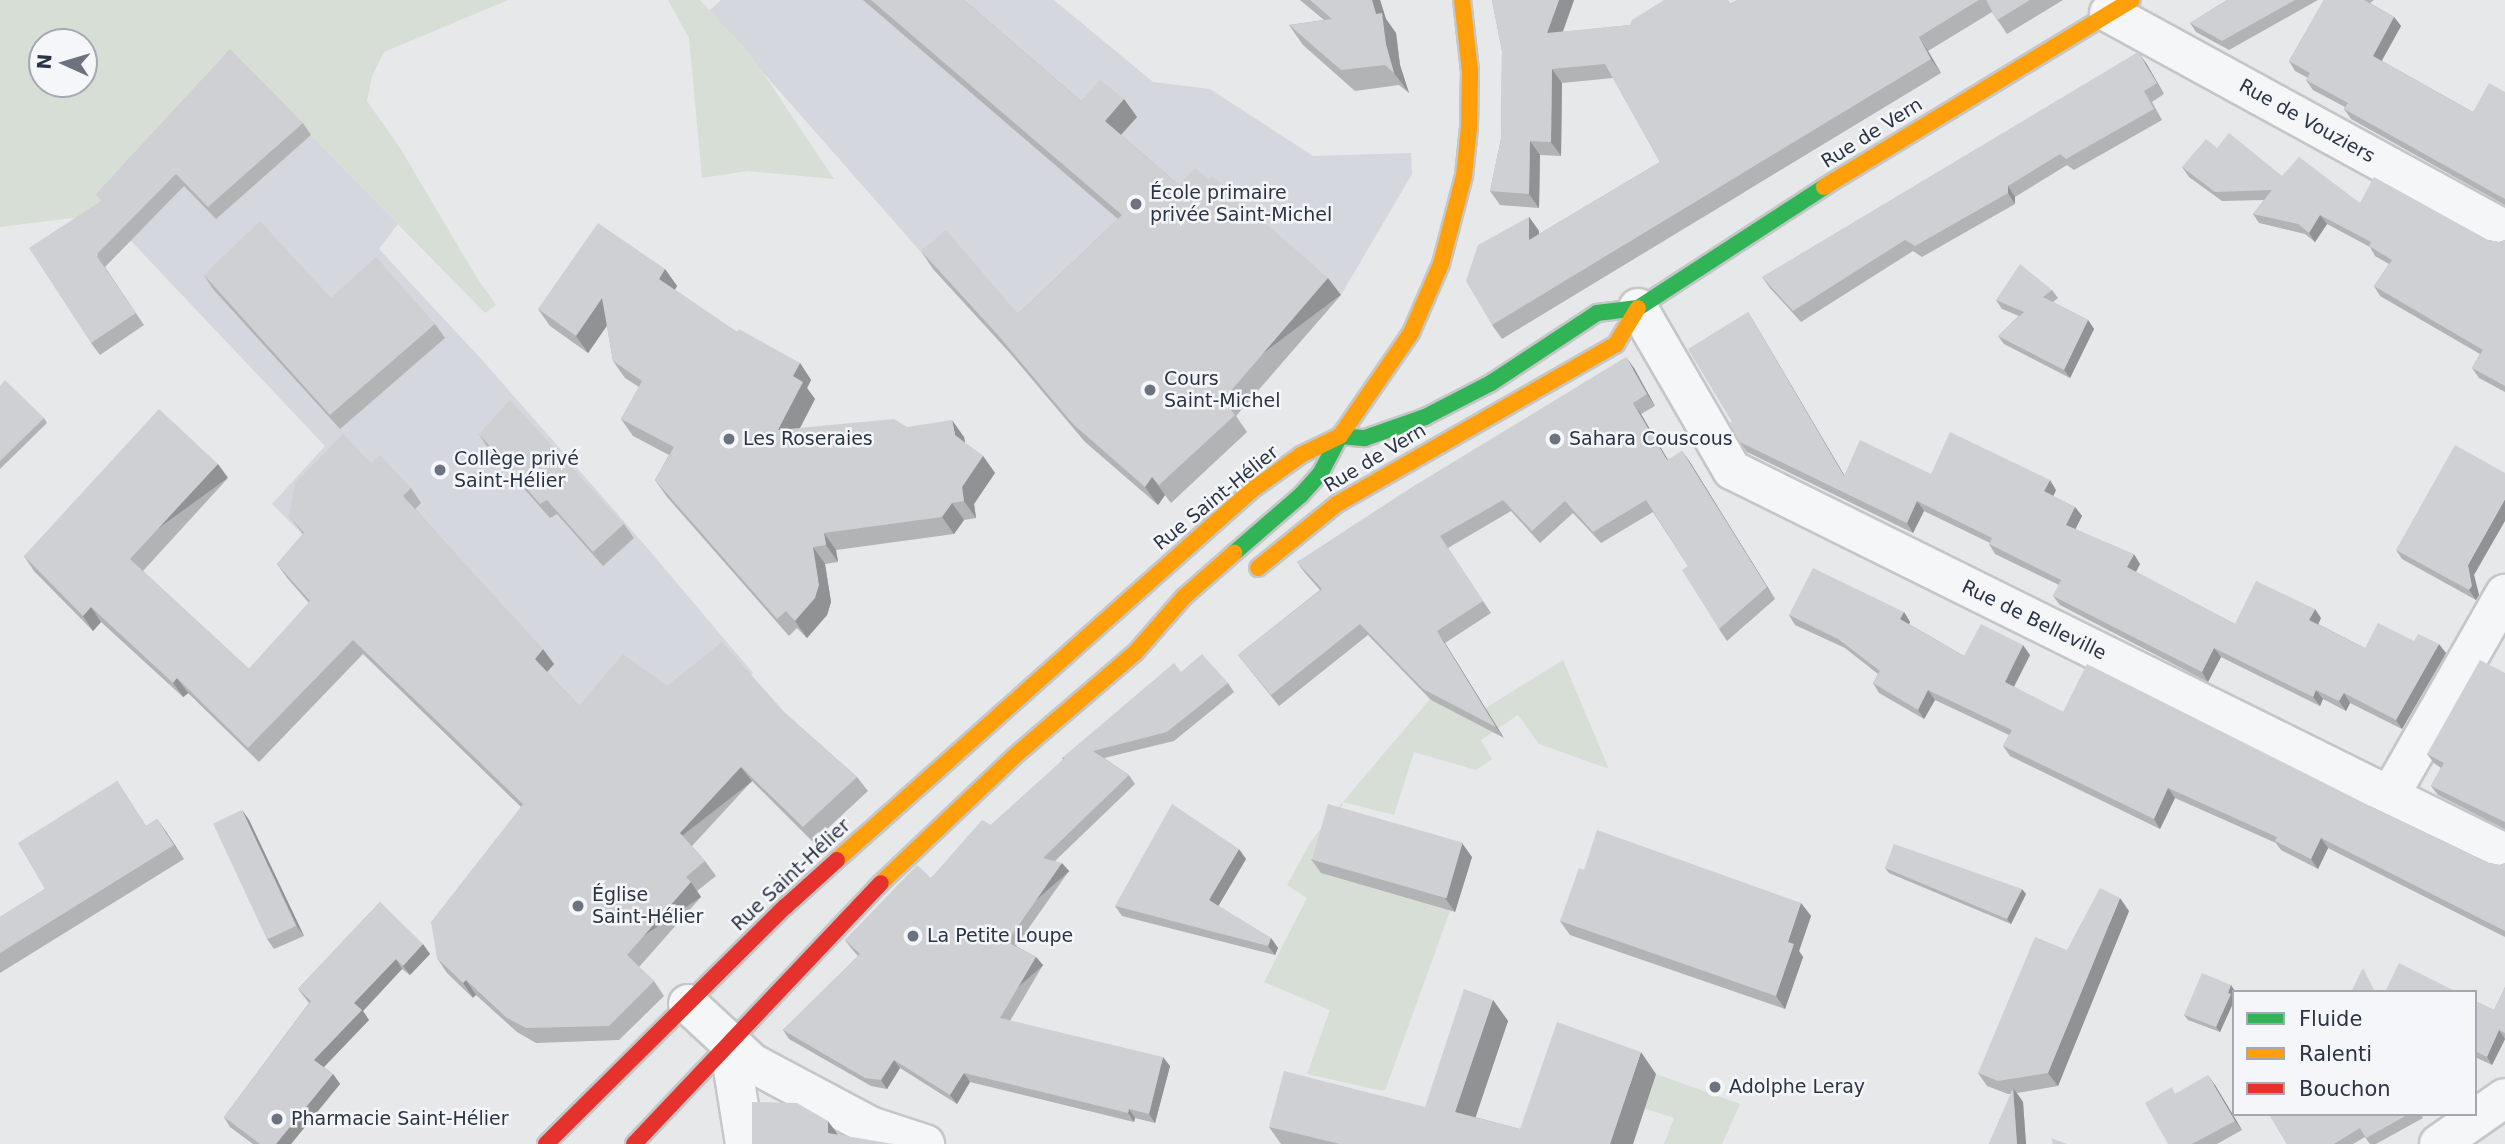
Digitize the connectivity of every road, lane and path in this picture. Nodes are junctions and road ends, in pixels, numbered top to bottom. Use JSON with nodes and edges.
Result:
{"nodes":[{"id":1,"x":1462,"y":0,"type":"edge"},
{"id":2,"x":2121,"y":6,"type":"edge"},
{"id":3,"x":2505,"y":230,"type":"edge"},
{"id":4,"x":1638,"y":308,"type":"junction"},
{"id":5,"x":1340,"y":436,"type":"junction"},
{"id":6,"x":1240,"y":581,"type":"dead end"},
{"id":7,"x":2505,"y":594,"type":"edge"},
{"id":8,"x":1186,"y":621,"type":"dead end"},
{"id":9,"x":1135,"y":653,"type":"junction"},
{"id":10,"x":2389,"y":797,"type":"junction"},
{"id":11,"x":2505,"y":853,"type":"edge"},
{"id":12,"x":688,"y":1004,"type":"junction"},
{"id":13,"x":729,"y":1044,"type":"junction"},
{"id":14,"x":2505,"y":1098,"type":"edge"},
{"id":15,"x":546,"y":1144,"type":"edge"},
{"id":16,"x":634,"y":1144,"type":"edge"},
{"id":17,"x":746,"y":1144,"type":"edge"},
{"id":18,"x":925,"y":1144,"type":"edge"},
{"id":19,"x":2439,"y":1144,"type":"edge"}],
"edges":[{"from":1,"to":5,"type":"main road"},
{"from":2,"to":3,"type":"street","name":"Rue de Vouziers"},
{"from":2,"to":4,"type":"main road","name":"Rue de Vern"},
{"from":4,"to":5,"type":"main road","name":"Rue de Vern"},
{"from":4,"to":6,"type":"main road","name":"Rue de Vern"},
{"from":4,"to":10,"type":"street","name":"Rue de Belleville"},
{"from":5,"to":9,"type":"main road"},
{"from":5,"to":12,"type":"main road","name":"Rue Saint-Hélier"},
{"from":7,"to":10,"type":"street"},
{"from":8,"to":9,"type":"main road"},
{"from":9,"to":13,"type":"main road"},
{"from":10,"to":11,"type":"street","name":"Rue de Belleville"},
{"from":12,"to":13,"type":"street"},
{"from":12,"to":15,"type":"main road","name":"Rue Saint-Hélier"},
{"from":13,"to":16,"type":"main road"},
{"from":13,"to":17,"type":"street"},
{"from":13,"to":18,"type":"street"},
{"from":14,"to":19,"type":"street"}]}
